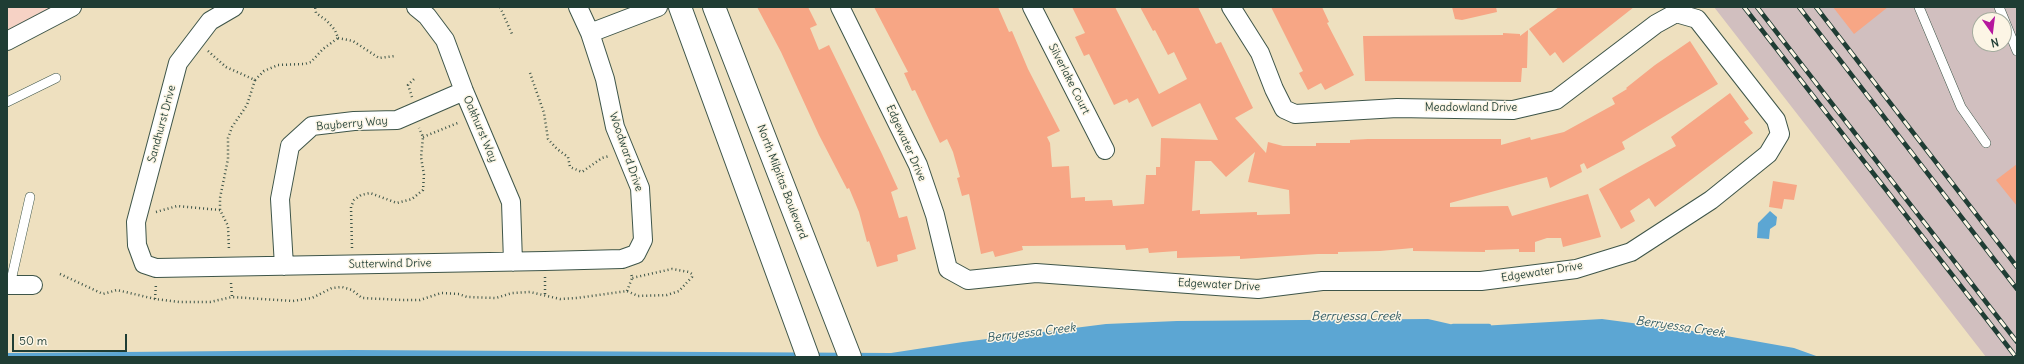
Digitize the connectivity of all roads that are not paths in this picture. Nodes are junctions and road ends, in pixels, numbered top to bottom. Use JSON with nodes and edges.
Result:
{"nodes":[{"id":1,"x":72,"y":7,"type":"edge"},
{"id":2,"x":234,"y":7,"type":"edge"},
{"id":3,"x":416,"y":7,"type":"edge"},
{"id":4,"x":578,"y":7,"type":"edge"},
{"id":5,"x":658,"y":7,"type":"edge"},
{"id":6,"x":680,"y":7,"type":"edge"},
{"id":7,"x":714,"y":7,"type":"edge"},
{"id":8,"x":840,"y":7,"type":"edge"},
{"id":9,"x":1032,"y":7,"type":"edge"},
{"id":10,"x":1232,"y":7,"type":"edge"},
{"id":11,"x":1919,"y":7,"type":"edge"},
{"id":12,"x":1999,"y":7,"type":"edge"},
{"id":13,"x":590,"y":33,"type":"junction"},
{"id":14,"x":7,"y":41,"type":"edge"},
{"id":15,"x":2017,"y":51,"type":"edge"},
{"id":16,"x":56,"y":78,"type":"dead end"},
{"id":17,"x":464,"y":91,"type":"junction"},
{"id":18,"x":7,"y":102,"type":"edge"},
{"id":19,"x":1780,"y":134,"type":"joint"},
{"id":20,"x":1986,"y":143,"type":"dead end"},
{"id":21,"x":1105,"y":150,"type":"dead end"},
{"id":22,"x":30,"y":197,"type":"dead end"},
{"id":23,"x":636,"y":254,"type":"joint"},
{"id":24,"x":513,"y":262,"type":"junction"},
{"id":25,"x":144,"y":264,"type":"joint"},
{"id":26,"x":284,"y":266,"type":"junction"},
{"id":27,"x":9,"y":285,"type":"edge"},
{"id":28,"x":32,"y":285,"type":"dead end"},
{"id":29,"x":808,"y":357,"type":"edge"},
{"id":30,"x":850,"y":357,"type":"edge"}],
"edges":[{"from":1,"to":14,"type":"street"},
{"from":2,"to":25,"type":"street","name":"Sandhurst Drive"},
{"from":3,"to":17,"type":"street","name":"Oakhurst Way"},
{"from":4,"to":13,"type":"street","name":"Woodward Drive"},
{"from":5,"to":13,"type":"street"},
{"from":6,"to":29,"type":"main road"},
{"from":7,"to":30,"type":"main road","name":"North Milpitas Boulevard"},
{"from":8,"to":19,"type":"street","name":"Edgewater Drive"},
{"from":9,"to":21,"type":"street","name":"Silverlake Court"},
{"from":10,"to":19,"type":"street","name":"Meadowland Drive"},
{"from":11,"to":20,"type":"lane"},
{"from":12,"to":15,"type":"lane"},
{"from":13,"to":23,"type":"street","name":"Woodward Drive"},
{"from":16,"to":18,"type":"lane"},
{"from":17,"to":24,"type":"street","name":"Oakhurst Way"},
{"from":17,"to":26,"type":"street","name":"Bayberry Way"},
{"from":22,"to":27,"type":"lane"},
{"from":23,"to":24,"type":"street","name":"Sutterwind Drive"},
{"from":24,"to":26,"type":"street","name":"Sutterwind Drive"},
{"from":25,"to":26,"type":"street","name":"Sutterwind Drive"},
{"from":27,"to":28,"type":"street"}]}
